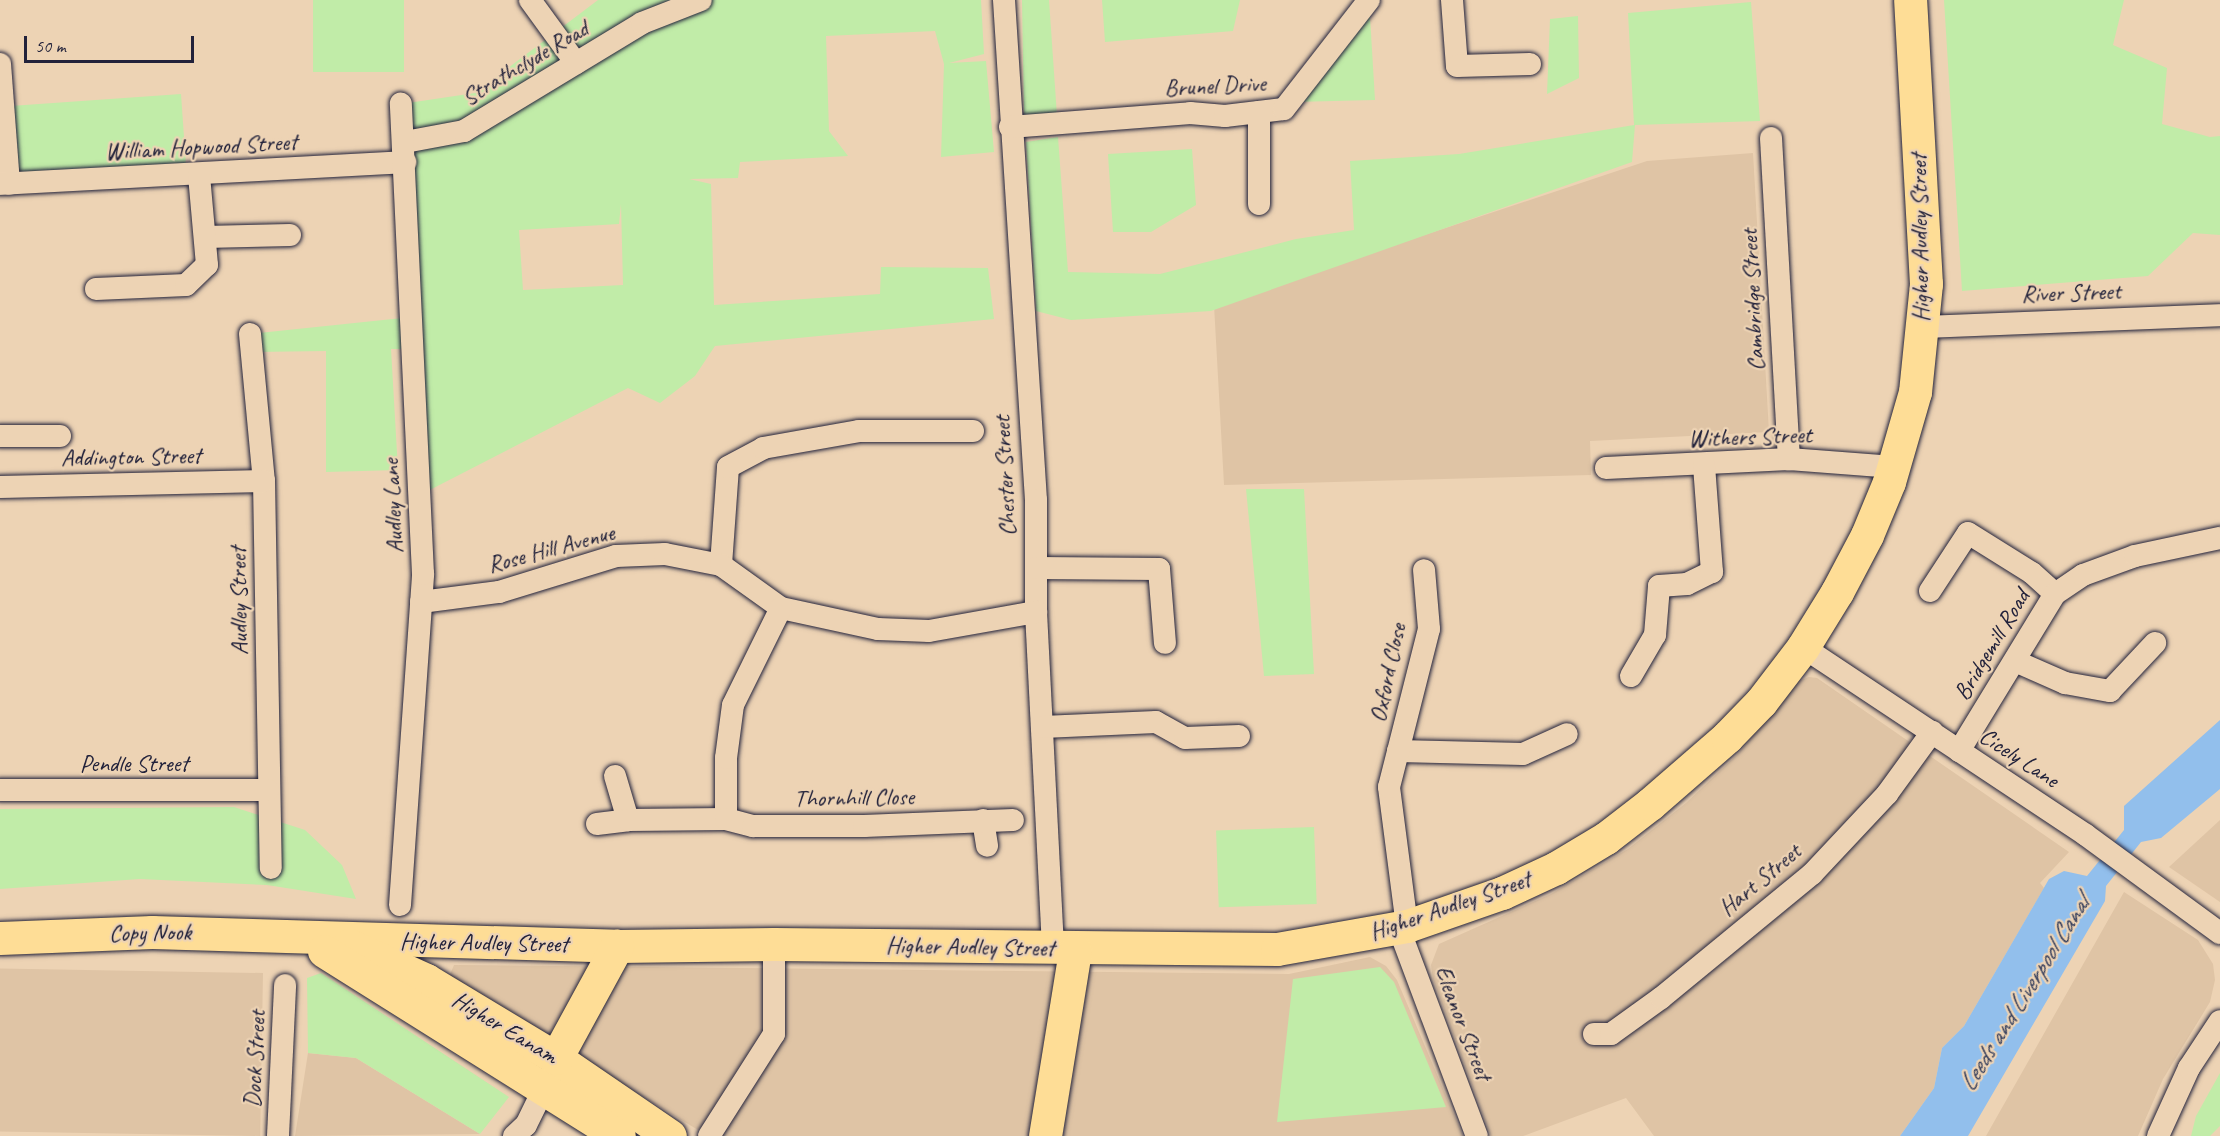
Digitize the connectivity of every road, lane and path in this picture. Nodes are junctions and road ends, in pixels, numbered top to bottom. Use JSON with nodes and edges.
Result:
{"nodes":[{"id":1,"x":530,"y":0,"type":"edge"},
{"id":2,"x":701,"y":0,"type":"edge"},
{"id":3,"x":1004,"y":0,"type":"edge"},
{"id":4,"x":1369,"y":0,"type":"edge"},
{"id":5,"x":1452,"y":0,"type":"edge"},
{"id":6,"x":1910,"y":0,"type":"edge"},
{"id":7,"x":576,"y":63,"type":"junction"},
{"id":8,"x":0,"y":64,"type":"edge"},
{"id":9,"x":1530,"y":64,"type":"dead end"},
{"id":10,"x":401,"y":104,"type":"dead end"},
{"id":11,"x":1259,"y":112,"type":"junction"},
{"id":12,"x":1010,"y":127,"type":"junction"},
{"id":13,"x":1771,"y":138,"type":"dead end"},
{"id":14,"x":405,"y":152,"type":"junction"},
{"id":15,"x":199,"y":175,"type":"junction"},
{"id":16,"x":4,"y":184,"type":"edge"},
{"id":17,"x":1259,"y":204,"type":"dead end"},
{"id":18,"x":290,"y":235,"type":"dead end"},
{"id":19,"x":205,"y":237,"type":"junction"},
{"id":20,"x":96,"y":289,"type":"dead end"},
{"id":21,"x":2220,"y":315,"type":"edge"},
{"id":22,"x":1923,"y":327,"type":"junction"},
{"id":23,"x":250,"y":334,"type":"dead end"},
{"id":24,"x":973,"y":431,"type":"dead end"},
{"id":25,"x":0,"y":436,"type":"edge"},
{"id":26,"x":60,"y":436,"type":"dead end"},
{"id":27,"x":1790,"y":459,"type":"junction"},
{"id":28,"x":1704,"y":465,"type":"junction"},
{"id":29,"x":1894,"y":467,"type":"junction"},
{"id":30,"x":1606,"y":468,"type":"dead end"},
{"id":31,"x":264,"y":481,"type":"junction"},
{"id":32,"x":0,"y":487,"type":"edge"},
{"id":33,"x":2220,"y":538,"type":"edge"},
{"id":34,"x":722,"y":565,"type":"junction"},
{"id":35,"x":1037,"y":568,"type":"junction"},
{"id":36,"x":1424,"y":570,"type":"dead end"},
{"id":37,"x":1930,"y":591,"type":"dead end"},
{"id":38,"x":2055,"y":594,"type":"junction"},
{"id":39,"x":421,"y":602,"type":"junction"},
{"id":40,"x":781,"y":608,"type":"junction"},
{"id":41,"x":1035,"y":612,"type":"junction"},
{"id":42,"x":1165,"y":643,"type":"dead end"},
{"id":43,"x":2155,"y":643,"type":"dead end"},
{"id":44,"x":1803,"y":646,"type":"junction"},
{"id":45,"x":2015,"y":661,"type":"junction"},
{"id":46,"x":1631,"y":676,"type":"dead end"},
{"id":47,"x":1043,"y":727,"type":"junction"},
{"id":48,"x":1932,"y":732,"type":"junction"},
{"id":49,"x":1568,"y":734,"type":"dead end"},
{"id":50,"x":1239,"y":736,"type":"dead end"},
{"id":51,"x":1398,"y":751,"type":"junction"},
{"id":52,"x":1959,"y":751,"type":"junction"},
{"id":53,"x":615,"y":776,"type":"dead end"},
{"id":54,"x":0,"y":790,"type":"edge"},
{"id":55,"x":268,"y":790,"type":"junction"},
{"id":56,"x":726,"y":819,"type":"junction"},
{"id":57,"x":628,"y":820,"type":"junction"},
{"id":58,"x":983,"y":820,"type":"junction"},
{"id":59,"x":1013,"y":820,"type":"dead end"},
{"id":60,"x":597,"y":824,"type":"dead end"},
{"id":61,"x":987,"y":846,"type":"dead end"},
{"id":62,"x":271,"y":868,"type":"dead end"},
{"id":63,"x":400,"y":905,"type":"dead end"},
{"id":64,"x":1403,"y":927,"type":"junction"},
{"id":65,"x":2220,"y":933,"type":"edge"},
{"id":66,"x":316,"y":936,"type":"junction"},
{"id":67,"x":0,"y":938,"type":"edge"},
{"id":68,"x":774,"y":944,"type":"junction"},
{"id":69,"x":617,"y":946,"type":"junction"},
{"id":70,"x":1064,"y":949,"type":"junction"},
{"id":71,"x":285,"y":985,"type":"dead end"},
{"id":72,"x":2220,"y":1021,"type":"edge"},
{"id":73,"x":1594,"y":1034,"type":"dead end"},
{"id":74,"x":556,"y":1058,"type":"junction"},
{"id":75,"x":544,"y":1091,"type":"junction"},
{"id":76,"x":278,"y":1136,"type":"edge"},
{"id":77,"x":514,"y":1136,"type":"edge"},
{"id":78,"x":619,"y":1136,"type":"edge"},
{"id":79,"x":670,"y":1136,"type":"edge"},
{"id":80,"x":709,"y":1136,"type":"edge"},
{"id":81,"x":1045,"y":1136,"type":"edge"},
{"id":82,"x":1477,"y":1136,"type":"edge"},
{"id":83,"x":2158,"y":1136,"type":"edge"}],
"edges":[{"from":1,"to":7,"type":"street"},
{"from":2,"to":7,"type":"street","name":"Strathclyde Road"},
{"from":3,"to":12,"type":"street","name":"Chester Street"},
{"from":4,"to":11,"type":"street","name":"Brunel Drive"},
{"from":5,"to":9,"type":"street"},
{"from":6,"to":22,"type":"highway","name":"Higher Audley Street"},
{"from":7,"to":14,"type":"street","name":"Strathclyde Road"},
{"from":8,"to":16,"type":"street"},
{"from":10,"to":14,"type":"street","name":"Audley Lane"},
{"from":11,"to":12,"type":"street","name":"Brunel Drive"},
{"from":11,"to":17,"type":"street"},
{"from":12,"to":35,"type":"street","name":"Chester Street"},
{"from":13,"to":27,"type":"street","name":"Cambridge Street"},
{"from":14,"to":15,"type":"street","name":"William Hopwood Street"},
{"from":14,"to":39,"type":"street","name":"Audley Lane"},
{"from":15,"to":16,"type":"street","name":"William Hopwood Street"},
{"from":15,"to":19,"type":"street"},
{"from":18,"to":19,"type":"street"},
{"from":19,"to":20,"type":"street"},
{"from":21,"to":22,"type":"street","name":"River Street"},
{"from":22,"to":29,"type":"highway","name":"Higher Audley Street"},
{"from":23,"to":31,"type":"street","name":"Audley Street"},
{"from":24,"to":34,"type":"street"},
{"from":25,"to":26,"type":"street"},
{"from":27,"to":28,"type":"street","name":"Withers Street"},
{"from":27,"to":29,"type":"street","name":"Withers Street"},
{"from":28,"to":30,"type":"street","name":"Withers Street"},
{"from":28,"to":46,"type":"street"},
{"from":29,"to":44,"type":"highway","name":"Higher Audley Street"},
{"from":31,"to":32,"type":"street","name":"Addington Street"},
{"from":31,"to":55,"type":"street","name":"Audley Street"},
{"from":33,"to":38,"type":"street","name":"Bridgemill Road"},
{"from":34,"to":39,"type":"street","name":"Rose Hill Avenue"},
{"from":34,"to":40,"type":"street","name":"Rose Hill Avenue"},
{"from":35,"to":41,"type":"street","name":"Chester Street"},
{"from":35,"to":42,"type":"street"},
{"from":36,"to":51,"type":"street","name":"Oxford Close"},
{"from":37,"to":38,"type":"street"},
{"from":38,"to":45,"type":"street","name":"Bridgemill Road"},
{"from":39,"to":63,"type":"street","name":"Audley Lane"},
{"from":40,"to":41,"type":"street","name":"Rose Hill Avenue"},
{"from":40,"to":56,"type":"street"},
{"from":41,"to":47,"type":"street","name":"Chester Street"},
{"from":43,"to":45,"type":"street"},
{"from":44,"to":48,"type":"street","name":"Cicely Lane"},
{"from":44,"to":64,"type":"highway","name":"Higher Audley Street"},
{"from":45,"to":52,"type":"street","name":"Bridgemill Road"},
{"from":47,"to":50,"type":"street"},
{"from":47,"to":70,"type":"street","name":"Chester Street"},
{"from":48,"to":52,"type":"street","name":"Cicely Lane"},
{"from":48,"to":73,"type":"street","name":"Hart Street"},
{"from":49,"to":51,"type":"street","name":"Oxford Close"},
{"from":51,"to":64,"type":"street","name":"Oxford Close"},
{"from":52,"to":65,"type":"street","name":"Cicely Lane"},
{"from":53,"to":57,"type":"street"},
{"from":54,"to":55,"type":"street","name":"Pendle Street"},
{"from":55,"to":62,"type":"street","name":"Audley Street"},
{"from":56,"to":57,"type":"street","name":"Thornhill Close"},
{"from":56,"to":58,"type":"street","name":"Thornhill Close"},
{"from":57,"to":60,"type":"street","name":"Thornhill Close"},
{"from":58,"to":59,"type":"street","name":"Thornhill Close"},
{"from":58,"to":61,"type":"street"},
{"from":64,"to":70,"type":"highway","name":"Higher Audley Street"},
{"from":64,"to":82,"type":"street","name":"Eleanor Street"},
{"from":66,"to":67,"type":"highway","name":"Copy Nook"},
{"from":66,"to":69,"type":"highway","name":"Higher Audley Street"},
{"from":66,"to":74,"type":"highway","name":"Higher Eanam"},
{"from":66,"to":75,"type":"highway","name":"Higher Eanam"},
{"from":68,"to":69,"type":"highway","name":"Higher Audley Street"},
{"from":68,"to":70,"type":"highway","name":"Higher Audley Street"},
{"from":68,"to":80,"type":"street"},
{"from":69,"to":74,"type":"highway"},
{"from":70,"to":81,"type":"highway"},
{"from":71,"to":76,"type":"street","name":"Dock Street"},
{"from":72,"to":83,"type":"street"},
{"from":74,"to":75,"type":"street"},
{"from":74,"to":79,"type":"highway","name":"Higher Eanam"},
{"from":75,"to":77,"type":"street"},
{"from":75,"to":78,"type":"highway","name":"Higher Eanam"}]}
